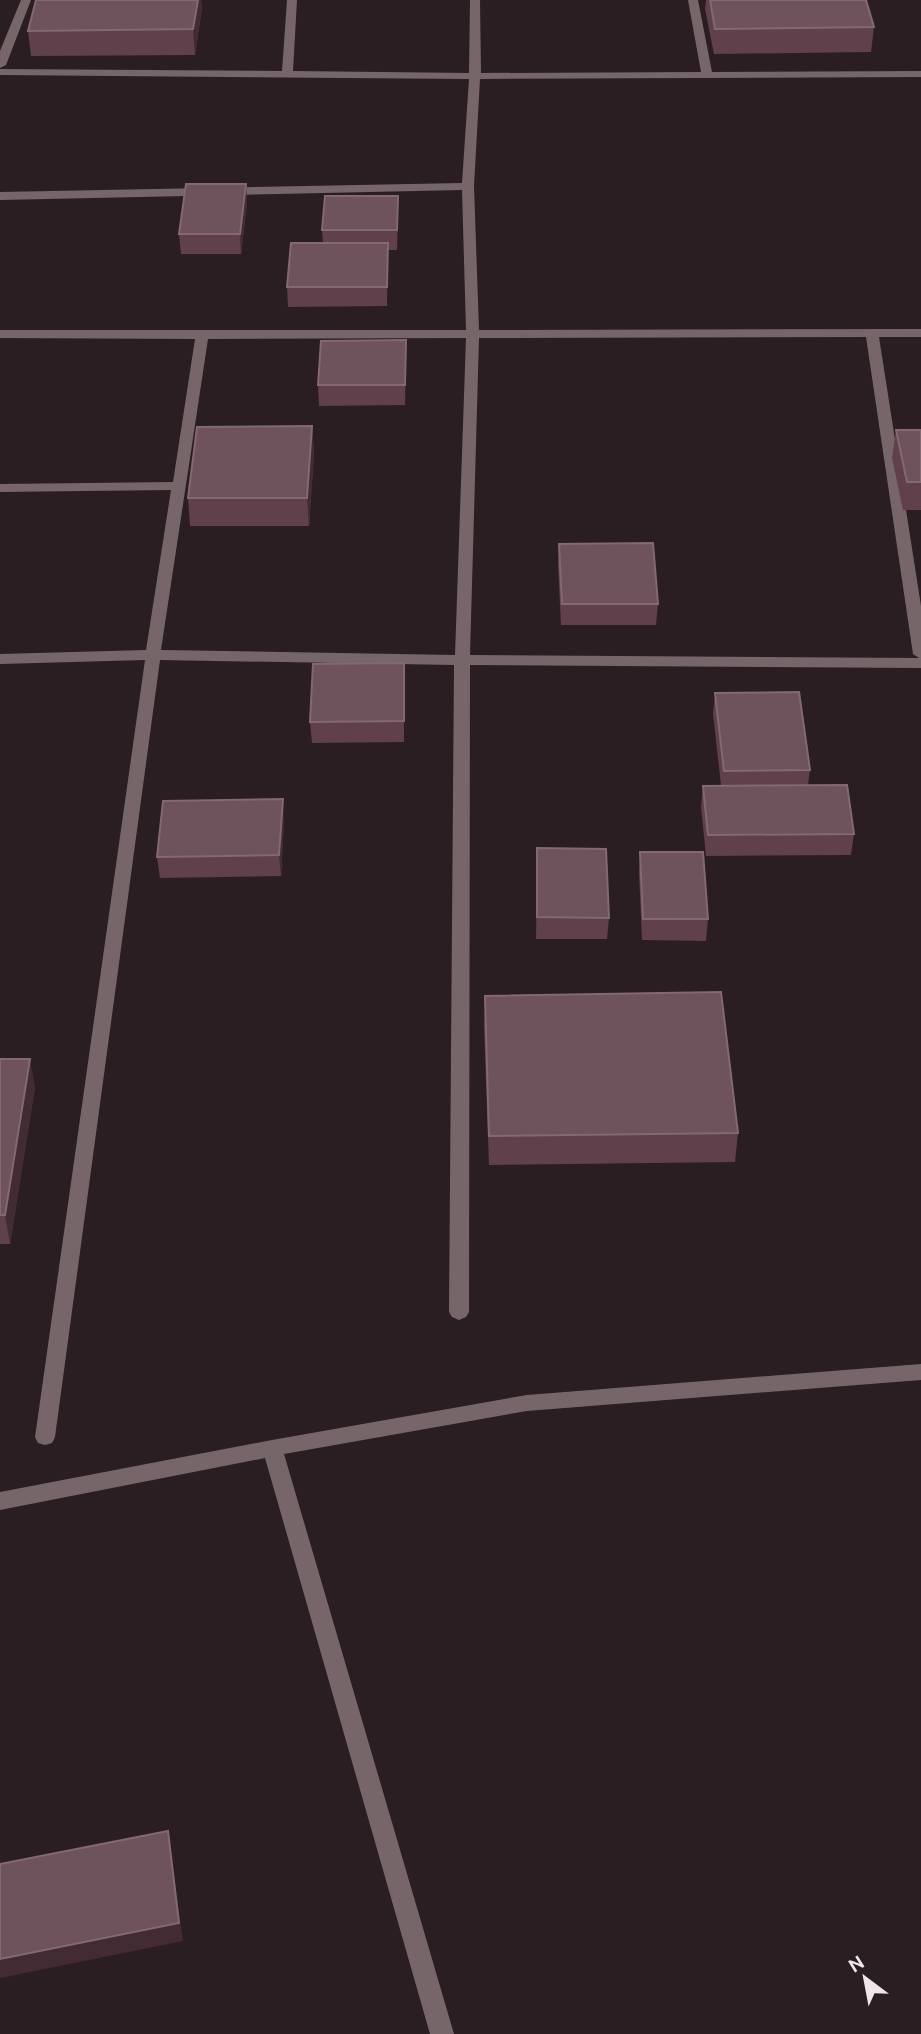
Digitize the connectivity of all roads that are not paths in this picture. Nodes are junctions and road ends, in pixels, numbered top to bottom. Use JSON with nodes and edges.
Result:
{"nodes":[{"id":1,"x":26,"y":0,"type":"edge"},
{"id":2,"x":292,"y":0,"type":"edge"},
{"id":3,"x":475,"y":0,"type":"edge"},
{"id":4,"x":693,"y":0,"type":"edge"},
{"id":5,"x":0,"y":65,"type":"edge"},
{"id":6,"x":0,"y":72,"type":"edge"},
{"id":7,"x":921,"y":74,"type":"edge"},
{"id":8,"x":287,"y":75,"type":"junction"},
{"id":9,"x":707,"y":75,"type":"junction"},
{"id":10,"x":475,"y":76,"type":"junction"},
{"id":11,"x":468,"y":186,"type":"junction"},
{"id":12,"x":0,"y":196,"type":"edge"},
{"id":13,"x":472,"y":333,"type":"junction"},
{"id":14,"x":873,"y":333,"type":"junction"},
{"id":15,"x":921,"y":333,"type":"edge"},
{"id":16,"x":0,"y":334,"type":"edge"},
{"id":17,"x":202,"y":335,"type":"junction"},
{"id":18,"x":179,"y":486,"type":"junction"},
{"id":19,"x":0,"y":488,"type":"edge"},
{"id":20,"x":921,"y":654,"type":"edge"},
{"id":21,"x":153,"y":655,"type":"junction"},
{"id":22,"x":0,"y":659,"type":"edge"},
{"id":23,"x":462,"y":660,"type":"junction"},
{"id":24,"x":921,"y":663,"type":"edge"},
{"id":25,"x":459,"y":1312,"type":"dead end"},
{"id":26,"x":921,"y":1372,"type":"edge"},
{"id":27,"x":45,"y":1437,"type":"dead end"},
{"id":28,"x":272,"y":1448,"type":"junction"},
{"id":29,"x":0,"y":1502,"type":"edge"},
{"id":30,"x":442,"y":2034,"type":"edge"}],
"edges":[{"from":1,"to":5,"type":"street"},
{"from":2,"to":8,"type":"street"},
{"from":3,"to":10,"type":"street"},
{"from":4,"to":9,"type":"street"},
{"from":6,"to":8,"type":"street"},
{"from":7,"to":9,"type":"street"},
{"from":8,"to":10,"type":"street"},
{"from":9,"to":10,"type":"street"},
{"from":10,"to":11,"type":"street"},
{"from":11,"to":12,"type":"street"},
{"from":11,"to":13,"type":"street"},
{"from":13,"to":14,"type":"street"},
{"from":13,"to":17,"type":"street"},
{"from":13,"to":23,"type":"street"},
{"from":14,"to":15,"type":"street"},
{"from":14,"to":20,"type":"street"},
{"from":16,"to":17,"type":"street"},
{"from":17,"to":18,"type":"street"},
{"from":18,"to":19,"type":"street"},
{"from":18,"to":21,"type":"street"},
{"from":21,"to":22,"type":"street"},
{"from":21,"to":23,"type":"street"},
{"from":21,"to":27,"type":"street"},
{"from":23,"to":24,"type":"street"},
{"from":23,"to":25,"type":"street"},
{"from":26,"to":28,"type":"street"},
{"from":28,"to":29,"type":"street"},
{"from":28,"to":30,"type":"street"}]}
